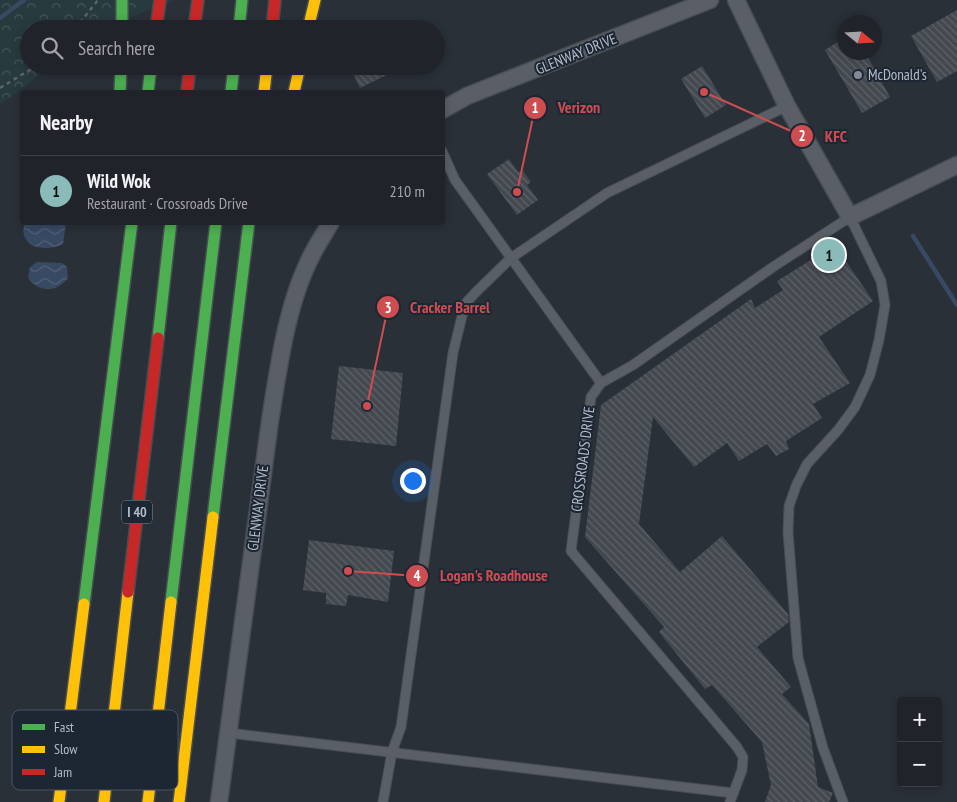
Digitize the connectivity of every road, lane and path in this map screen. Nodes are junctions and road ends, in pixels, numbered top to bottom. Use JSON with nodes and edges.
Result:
{"nodes":[{"id":1,"x":98,"y":0,"type":"edge"},
{"id":2,"x":160,"y":0,"type":"edge"},
{"id":3,"x":198,"y":0,"type":"edge"},
{"id":4,"x":242,"y":0,"type":"edge"},
{"id":5,"x":275,"y":0,"type":"edge"},
{"id":6,"x":315,"y":0,"type":"edge"},
{"id":7,"x":710,"y":0,"type":"edge"},
{"id":8,"x":736,"y":0,"type":"edge"},
{"id":9,"x":122,"y":5,"type":"edge"},
{"id":10,"x":82,"y":20,"type":"edge"},
{"id":11,"x":122,"y":20,"type":"edge"},
{"id":12,"x":157,"y":20,"type":"edge"},
{"id":13,"x":195,"y":20,"type":"edge"},
{"id":14,"x":240,"y":20,"type":"edge"},
{"id":15,"x":273,"y":20,"type":"edge"},
{"id":16,"x":310,"y":20,"type":"edge"},
{"id":17,"x":21,"y":75,"type":"edge"},
{"id":18,"x":120,"y":75,"type":"edge"},
{"id":19,"x":150,"y":75,"type":"edge"},
{"id":20,"x":189,"y":75,"type":"edge"},
{"id":21,"x":233,"y":75,"type":"edge"},
{"id":22,"x":267,"y":75,"type":"edge"},
{"id":23,"x":298,"y":75,"type":"edge"},
{"id":24,"x":0,"y":88,"type":"edge"},
{"id":25,"x":120,"y":90,"type":"edge"},
{"id":26,"x":148,"y":90,"type":"edge"},
{"id":27,"x":187,"y":90,"type":"edge"},
{"id":28,"x":231,"y":90,"type":"edge"},
{"id":29,"x":264,"y":90,"type":"edge"},
{"id":30,"x":294,"y":90,"type":"edge"},
{"id":31,"x":787,"y":106,"type":"junction"},
{"id":32,"x":445,"y":108,"type":"edge"},
{"id":33,"x":445,"y":158,"type":"edge"},
{"id":34,"x":957,"y":165,"type":"edge"},
{"id":35,"x":850,"y":217,"type":"junction"},
{"id":36,"x":132,"y":225,"type":"edge"},
{"id":37,"x":171,"y":225,"type":"edge"},
{"id":38,"x":216,"y":225,"type":"edge"},
{"id":39,"x":249,"y":225,"type":"edge"},
{"id":40,"x":328,"y":225,"type":"edge"},
{"id":41,"x":512,"y":258,"type":"junction"},
{"id":42,"x":114,"y":270,"type":"dead end"},
{"id":43,"x":246,"y":340,"type":"dead end"},
{"id":44,"x":601,"y":383,"type":"junction"},
{"id":45,"x":110,"y":395,"type":"junction"},
{"id":46,"x":219,"y":478,"type":"junction"},
{"id":47,"x":71,"y":710,"type":"edge"},
{"id":48,"x":115,"y":710,"type":"edge"},
{"id":49,"x":159,"y":710,"type":"edge"},
{"id":50,"x":229,"y":733,"type":"junction"},
{"id":51,"x":392,"y":752,"type":"junction"},
{"id":52,"x":733,"y":793,"type":"junction"},
{"id":53,"x":180,"y":802,"type":"edge"},
{"id":54,"x":220,"y":802,"type":"edge"},
{"id":55,"x":383,"y":802,"type":"edge"},
{"id":56,"x":730,"y":802,"type":"edge"},
{"id":57,"x":843,"y":802,"type":"edge"}],
"edges":[{"from":1,"to":10,"type":"path"},
{"from":2,"to":12,"type":"highway"},
{"from":3,"to":13,"type":"highway"},
{"from":4,"to":14,"type":"highway"},
{"from":5,"to":15,"type":"highway"},
{"from":6,"to":16,"type":"highway"},
{"from":7,"to":32,"type":"street","name":"GLENWAY DRIVE"},
{"from":8,"to":31,"type":"street"},
{"from":9,"to":11,"type":"highway"},
{"from":17,"to":24,"type":"path"},
{"from":18,"to":25,"type":"highway"},
{"from":19,"to":26,"type":"highway"},
{"from":20,"to":27,"type":"highway"},
{"from":21,"to":28,"type":"highway"},
{"from":22,"to":29,"type":"highway"},
{"from":23,"to":30,"type":"highway"},
{"from":31,"to":35,"type":"street"},
{"from":31,"to":41,"type":"lane"},
{"from":33,"to":41,"type":"lane"},
{"from":34,"to":35,"type":"street"},
{"from":35,"to":44,"type":"lane"},
{"from":35,"to":57,"type":"lane"},
{"from":36,"to":45,"type":"highway"},
{"from":37,"to":48,"type":"highway","number":"I 40"},
{"from":38,"to":49,"type":"highway"},
{"from":39,"to":46,"type":"highway"},
{"from":40,"to":50,"type":"street","name":"GLENWAY DRIVE"},
{"from":41,"to":44,"type":"lane"},
{"from":41,"to":51,"type":"lane"},
{"from":42,"to":45,"type":"highway"},
{"from":43,"to":46,"type":"highway"},
{"from":44,"to":52,"type":"lane","name":"CROSSROADS DRIVE"},
{"from":45,"to":47,"type":"highway"},
{"from":46,"to":53,"type":"highway"},
{"from":50,"to":51,"type":"lane"},
{"from":50,"to":54,"type":"street","name":"GLENWAY DRIVE"},
{"from":51,"to":52,"type":"lane"},
{"from":51,"to":55,"type":"lane"},
{"from":52,"to":56,"type":"lane","name":"CROSSROADS DRIVE"}]}
